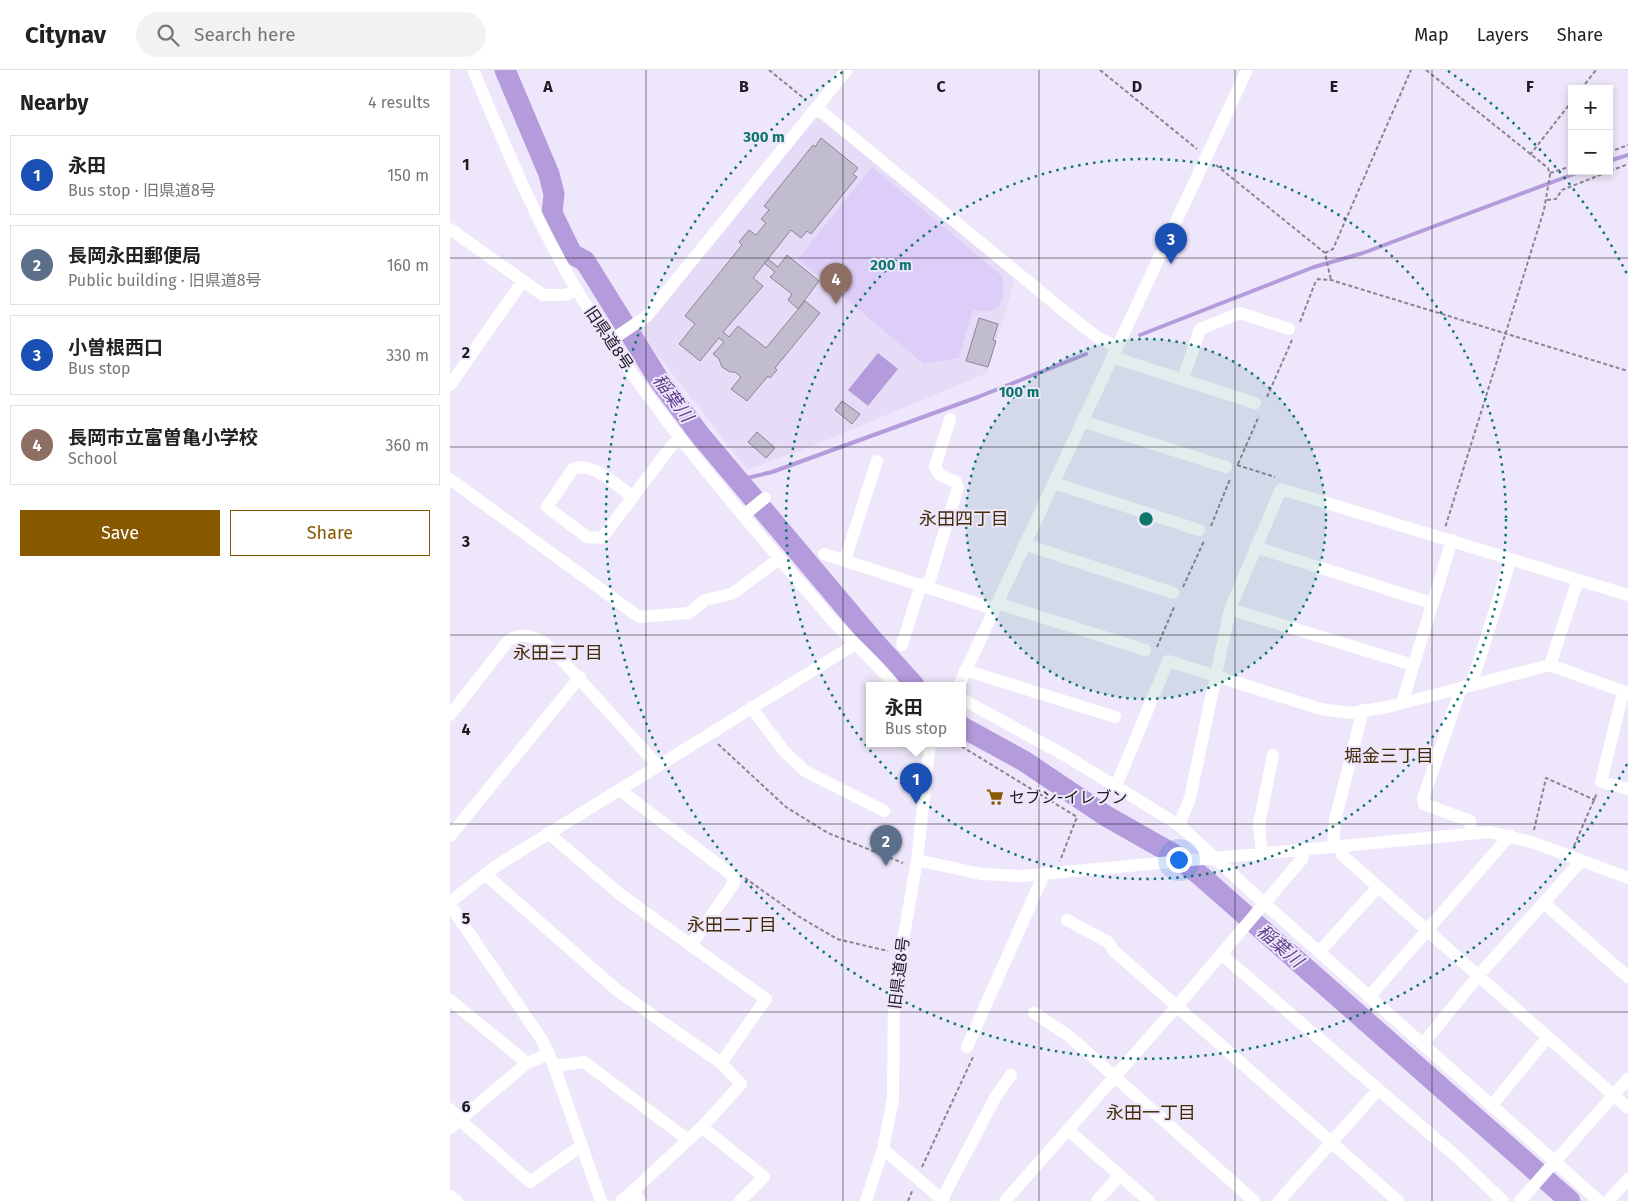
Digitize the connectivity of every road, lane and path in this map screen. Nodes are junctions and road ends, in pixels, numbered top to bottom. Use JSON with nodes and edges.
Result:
{"nodes":[{"id":1,"x":473,"y":70,"type":"edge"},
{"id":2,"x":769,"y":70,"type":"edge"},
{"id":3,"x":847,"y":70,"type":"edge"},
{"id":4,"x":1100,"y":70,"type":"edge"},
{"id":5,"x":1247,"y":70,"type":"edge"},
{"id":6,"x":1411,"y":70,"type":"edge"},
{"id":7,"x":1426,"y":70,"type":"edge"},
{"id":8,"x":1596,"y":70,"type":"edge"},
{"id":9,"x":1585,"y":85,"type":"edge"},
{"id":10,"x":1568,"y":106,"type":"edge"},
{"id":11,"x":816,"y":108,"type":"junction"},
{"id":12,"x":1628,"y":145,"type":"edge"},
{"id":13,"x":1613,"y":151,"type":"edge"},
{"id":14,"x":1530,"y":155,"type":"junction"},
{"id":15,"x":1206,"y":158,"type":"junction"},
{"id":16,"x":1628,"y":164,"type":"edge"},
{"id":17,"x":1568,"y":167,"type":"edge"},
{"id":18,"x":1550,"y":174,"type":"junction"},
{"id":19,"x":1546,"y":200,"type":"junction"},
{"id":20,"x":450,"y":229,"type":"edge"},
{"id":21,"x":1324,"y":253,"type":"junction"},
{"id":22,"x":522,"y":282,"type":"junction"},
{"id":23,"x":577,"y":290,"type":"junction"},
{"id":24,"x":1289,"y":329,"type":"dead end"},
{"id":25,"x":1505,"y":334,"type":"junction"},
{"id":26,"x":610,"y":341,"type":"junction"},
{"id":27,"x":1114,"y":352,"type":"junction"},
{"id":28,"x":1628,"y":371,"type":"edge"},
{"id":29,"x":1183,"y":379,"type":"junction"},
{"id":30,"x":450,"y":385,"type":"edge"},
{"id":31,"x":1257,"y":409,"type":"joint"},
{"id":32,"x":950,"y":419,"type":"dead end"},
{"id":33,"x":1082,"y":421,"type":"junction"},
{"id":34,"x":682,"y":439,"type":"junction"},
{"id":35,"x":877,"y":461,"type":"dead end"},
{"id":36,"x":1230,"y":472,"type":"junction"},
{"id":37,"x":450,"y":479,"type":"edge"},
{"id":38,"x":1054,"y":483,"type":"junction"},
{"id":39,"x":632,"y":496,"type":"junction"},
{"id":40,"x":765,"y":498,"type":"dead end"},
{"id":41,"x":746,"y":513,"type":"junction"},
{"id":42,"x":1204,"y":533,"type":"junction"},
{"id":43,"x":1447,"y":539,"type":"junction"},
{"id":44,"x":1024,"y":544,"type":"junction"},
{"id":45,"x":1255,"y":548,"type":"junction"},
{"id":46,"x":824,"y":554,"type":"dead end"},
{"id":47,"x":780,"y":558,"type":"junction"},
{"id":48,"x":1511,"y":559,"type":"junction"},
{"id":49,"x":846,"y":560,"type":"junction"},
{"id":50,"x":1578,"y":580,"type":"junction"},
{"id":51,"x":925,"y":585,"type":"junction"},
{"id":52,"x":1177,"y":595,"type":"junction"},
{"id":53,"x":1628,"y":596,"type":"edge"},
{"id":54,"x":1432,"y":603,"type":"junction"},
{"id":55,"x":996,"y":606,"type":"junction"},
{"id":56,"x":1230,"y":609,"type":"junction"},
{"id":57,"x":854,"y":645,"type":"junction"},
{"id":58,"x":902,"y":645,"type":"dead end"},
{"id":59,"x":1145,"y":650,"type":"joint"},
{"id":60,"x":1413,"y":665,"type":"junction"},
{"id":61,"x":1550,"y":665,"type":"junction"},
{"id":62,"x":966,"y":670,"type":"junction"},
{"id":63,"x":1217,"y":675,"type":"junction"},
{"id":64,"x":580,"y":677,"type":"junction"},
{"id":65,"x":891,"y":682,"type":"edge"},
{"id":66,"x":960,"y":682,"type":"edge"},
{"id":67,"x":1466,"y":687,"type":"junction"},
{"id":68,"x":1626,"y":692,"type":"edge"},
{"id":69,"x":966,"y":701,"type":"edge"},
{"id":70,"x":1402,"y":703,"type":"junction"},
{"id":71,"x":751,"y":707,"type":"junction"},
{"id":72,"x":1363,"y":710,"type":"junction"},
{"id":73,"x":450,"y":715,"type":"edge"},
{"id":74,"x":1115,"y":716,"type":"dead end"},
{"id":75,"x":707,"y":735,"type":"junction"},
{"id":76,"x":930,"y":747,"type":"edge"},
{"id":77,"x":1274,"y":755,"type":"dead end"},
{"id":78,"x":658,"y":766,"type":"junction"},
{"id":79,"x":1602,"y":782,"type":"junction"},
{"id":80,"x":1116,"y":786,"type":"junction"},
{"id":81,"x":1628,"y":789,"type":"edge"},
{"id":82,"x":620,"y":790,"type":"junction"},
{"id":83,"x":1595,"y":800,"type":"junction"},
{"id":84,"x":884,"y":811,"type":"dead end"},
{"id":85,"x":1179,"y":825,"type":"junction"},
{"id":86,"x":548,"y":833,"type":"junction"},
{"id":87,"x":1472,"y":833,"type":"junction"},
{"id":88,"x":1510,"y":835,"type":"junction"},
{"id":89,"x":450,"y":836,"type":"edge"},
{"id":90,"x":1532,"y":842,"type":"junction"},
{"id":91,"x":1338,"y":847,"type":"junction"},
{"id":92,"x":1305,"y":850,"type":"junction"},
{"id":93,"x":1262,"y":854,"type":"junction"},
{"id":94,"x":1214,"y":858,"type":"junction"},
{"id":95,"x":1575,"y":859,"type":"junction"},
{"id":96,"x":916,"y":863,"type":"junction"},
{"id":97,"x":485,"y":874,"type":"junction"},
{"id":98,"x":1044,"y":874,"type":"junction"},
{"id":99,"x":732,"y":875,"type":"junction"},
{"id":100,"x":1628,"y":878,"type":"edge"},
{"id":101,"x":1378,"y":887,"type":"junction"},
{"id":102,"x":1264,"y":903,"type":"junction"},
{"id":103,"x":1544,"y":903,"type":"junction"},
{"id":104,"x":450,"y":904,"type":"edge"},
{"id":105,"x":1067,"y":920,"type":"dead end"},
{"id":106,"x":1426,"y":930,"type":"junction"},
{"id":107,"x":691,"y":945,"type":"junction"},
{"id":108,"x":1319,"y":952,"type":"junction"},
{"id":109,"x":900,"y":953,"type":"junction"},
{"id":110,"x":1221,"y":954,"type":"junction"},
{"id":111,"x":1478,"y":976,"type":"junction"},
{"id":112,"x":1628,"y":977,"type":"edge"},
{"id":113,"x":1369,"y":996,"type":"junction"},
{"id":114,"x":450,"y":1000,"type":"edge"},
{"id":115,"x":1178,"y":1005,"type":"junction"},
{"id":116,"x":1034,"y":1013,"type":"dead end"},
{"id":117,"x":1547,"y":1038,"type":"junction"},
{"id":118,"x":1423,"y":1044,"type":"junction"},
{"id":119,"x":967,"y":1047,"type":"dead end"},
{"id":120,"x":552,"y":1060,"type":"junction"},
{"id":121,"x":527,"y":1063,"type":"junction"},
{"id":122,"x":721,"y":1063,"type":"junction"},
{"id":123,"x":1011,"y":1075,"type":"dead end"},
{"id":124,"x":1114,"y":1076,"type":"junction"},
{"id":125,"x":1628,"y":1079,"type":"edge"},
{"id":126,"x":1378,"y":1090,"type":"junction"},
{"id":127,"x":1613,"y":1096,"type":"junction"},
{"id":128,"x":1492,"y":1104,"type":"junction"},
{"id":129,"x":1628,"y":1108,"type":"edge"},
{"id":130,"x":450,"y":1109,"type":"edge"},
{"id":131,"x":455,"y":1124,"type":"edge"},
{"id":132,"x":702,"y":1127,"type":"junction"},
{"id":133,"x":1068,"y":1130,"type":"junction"},
{"id":134,"x":687,"y":1139,"type":"junction"},
{"id":135,"x":1333,"y":1143,"type":"junction"},
{"id":136,"x":581,"y":1146,"type":"junction"},
{"id":137,"x":883,"y":1149,"type":"junction"},
{"id":138,"x":1555,"y":1162,"type":"junction"},
{"id":139,"x":1120,"y":1176,"type":"junction"},
{"id":140,"x":1628,"y":1178,"type":"edge"},
{"id":141,"x":914,"y":1185,"type":"dead end"},
{"id":142,"x":450,"y":1196,"type":"edge"},
{"id":143,"x":637,"y":1196,"type":"edge"},
{"id":144,"x":943,"y":1200,"type":"edge"},
{"id":145,"x":456,"y":1201,"type":"edge"},
{"id":146,"x":601,"y":1201,"type":"edge"},
{"id":147,"x":621,"y":1201,"type":"edge"},
{"id":148,"x":740,"y":1201,"type":"edge"},
{"id":149,"x":866,"y":1201,"type":"edge"},
{"id":150,"x":908,"y":1201,"type":"edge"},
{"id":151,"x":1004,"y":1201,"type":"edge"},
{"id":152,"x":1097,"y":1201,"type":"edge"},
{"id":153,"x":1149,"y":1201,"type":"edge"},
{"id":154,"x":1254,"y":1201,"type":"edge"},
{"id":155,"x":1279,"y":1201,"type":"edge"},
{"id":156,"x":1398,"y":1201,"type":"edge"},
{"id":157,"x":1503,"y":1201,"type":"edge"},
{"id":158,"x":1520,"y":1201,"type":"edge"},
{"id":159,"x":1599,"y":1201,"type":"edge"},
{"id":160,"x":1608,"y":1201,"type":"edge"}],
"edges":[{"from":1,"to":23,"type":"street","name":"旧県道8号"},
{"from":2,"to":11,"type":"path"},
{"from":3,"to":11,"type":"street"},
{"from":4,"to":15,"type":"path"},
{"from":5,"to":15,"type":"street"},
{"from":6,"to":21,"type":"path"},
{"from":7,"to":14,"type":"path"},
{"from":8,"to":9,"type":"path"},
{"from":10,"to":14,"type":"path"},
{"from":11,"to":26,"type":"street"},
{"from":11,"to":27,"type":"street"},
{"from":12,"to":13,"type":"path"},
{"from":14,"to":18,"type":"path"},
{"from":15,"to":21,"type":"path"},
{"from":15,"to":27,"type":"street"},
{"from":16,"to":19,"type":"path"},
{"from":17,"to":18,"type":"path"},
{"from":18,"to":19,"type":"path"},
{"from":19,"to":25,"type":"path"},
{"from":20,"to":22,"type":"street"},
{"from":21,"to":25,"type":"path"},
{"from":22,"to":23,"type":"street"},
{"from":22,"to":30,"type":"street"},
{"from":23,"to":26,"type":"street","name":"旧県道8号"},
{"from":24,"to":29,"type":"street"},
{"from":25,"to":28,"type":"path"},
{"from":25,"to":43,"type":"path"},
{"from":26,"to":34,"type":"street","name":"旧県道8号"},
{"from":27,"to":29,"type":"street"},
{"from":27,"to":33,"type":"street"},
{"from":29,"to":31,"type":"street"},
{"from":31,"to":36,"type":"path"},
{"from":32,"to":51,"type":"street"},
{"from":33,"to":36,"type":"street"},
{"from":33,"to":38,"type":"street"},
{"from":34,"to":39,"type":"street"},
{"from":34,"to":41,"type":"street","name":"旧県道8号"},
{"from":35,"to":49,"type":"street"},
{"from":36,"to":42,"type":"path"},
{"from":37,"to":47,"type":"street"},
{"from":38,"to":42,"type":"street"},
{"from":38,"to":44,"type":"street"},
{"from":39,"to":39,"type":"street"},
{"from":40,"to":41,"type":"street"},
{"from":41,"to":47,"type":"street","name":"旧県道8号"},
{"from":42,"to":52,"type":"path"},
{"from":43,"to":45,"type":"street"},
{"from":43,"to":48,"type":"street"},
{"from":43,"to":54,"type":"street"},
{"from":44,"to":52,"type":"street"},
{"from":44,"to":55,"type":"street"},
{"from":45,"to":54,"type":"street"},
{"from":45,"to":56,"type":"street"},
{"from":46,"to":49,"type":"street"},
{"from":47,"to":57,"type":"street","name":"旧県道8号"},
{"from":48,"to":50,"type":"street"},
{"from":48,"to":67,"type":"street"},
{"from":49,"to":51,"type":"street"},
{"from":50,"to":53,"type":"street"},
{"from":50,"to":61,"type":"street"},
{"from":51,"to":55,"type":"street"},
{"from":51,"to":58,"type":"street"},
{"from":52,"to":59,"type":"path"},
{"from":54,"to":60,"type":"street"},
{"from":55,"to":59,"type":"street"},
{"from":55,"to":62,"type":"street"},
{"from":56,"to":60,"type":"street"},
{"from":56,"to":63,"type":"street"},
{"from":57,"to":65,"type":"street","name":"旧県道8号"},
{"from":57,"to":71,"type":"street"},
{"from":60,"to":70,"type":"street"},
{"from":61,"to":67,"type":"street"},
{"from":61,"to":68,"type":"street"},
{"from":62,"to":66,"type":"street"},
{"from":62,"to":74,"type":"street"},
{"from":63,"to":72,"type":"street"},
{"from":63,"to":80,"type":"street"},
{"from":63,"to":85,"type":"street"},
{"from":64,"to":73,"type":"street"},
{"from":64,"to":78,"type":"street"},
{"from":64,"to":89,"type":"street"},
{"from":67,"to":70,"type":"street"},
{"from":67,"to":87,"type":"street"},
{"from":68,"to":79,"type":"street"},
{"from":69,"to":80,"type":"street"},
{"from":70,"to":72,"type":"street"},
{"from":71,"to":75,"type":"street"},
{"from":71,"to":84,"type":"street"},
{"from":72,"to":91,"type":"street"},
{"from":75,"to":78,"type":"street"},
{"from":75,"to":96,"type":"path"},
{"from":76,"to":96,"type":"street","name":"旧県道8号"},
{"from":77,"to":93,"type":"street"},
{"from":78,"to":82,"type":"street"},
{"from":79,"to":81,"type":"street"},
{"from":79,"to":83,"type":"path"},
{"from":80,"to":85,"type":"street"},
{"from":82,"to":86,"type":"street"},
{"from":82,"to":99,"type":"street"},
{"from":83,"to":90,"type":"path"},
{"from":83,"to":95,"type":"path"},
{"from":85,"to":94,"type":"street"},
{"from":86,"to":97,"type":"street"},
{"from":86,"to":107,"type":"street"},
{"from":87,"to":88,"type":"street"},
{"from":87,"to":91,"type":"street"},
{"from":88,"to":90,"type":"street"},
{"from":88,"to":106,"type":"street"},
{"from":90,"to":95,"type":"street"},
{"from":91,"to":92,"type":"street"},
{"from":91,"to":101,"type":"street"},
{"from":92,"to":93,"type":"street"},
{"from":92,"to":102,"type":"street"},
{"from":93,"to":94,"type":"street"},
{"from":94,"to":98,"type":"street"},
{"from":94,"to":102,"type":"street"},
{"from":95,"to":100,"type":"street"},
{"from":95,"to":103,"type":"street"},
{"from":96,"to":98,"type":"street"},
{"from":96,"to":109,"type":"street","name":"旧県道8号"},
{"from":97,"to":104,"type":"street"},
{"from":97,"to":122,"type":"street"},
{"from":98,"to":119,"type":"street"},
{"from":99,"to":107,"type":"street"},
{"from":99,"to":109,"type":"path"},
{"from":101,"to":106,"type":"street"},
{"from":101,"to":108,"type":"street"},
{"from":102,"to":108,"type":"street"},
{"from":102,"to":110,"type":"street"},
{"from":103,"to":111,"type":"street"},
{"from":103,"to":112,"type":"street"},
{"from":104,"to":120,"type":"street"},
{"from":105,"to":115,"type":"street"},
{"from":106,"to":111,"type":"street"},
{"from":106,"to":113,"type":"street"},
{"from":107,"to":122,"type":"street"},
{"from":108,"to":113,"type":"street"},
{"from":109,"to":137,"type":"street","name":"旧県道8号"},
{"from":110,"to":115,"type":"street"},
{"from":110,"to":126,"type":"street"},
{"from":111,"to":117,"type":"street"},
{"from":111,"to":118,"type":"street"},
{"from":113,"to":118,"type":"street"},
{"from":114,"to":121,"type":"street"},
{"from":115,"to":124,"type":"street"},
{"from":115,"to":135,"type":"street"},
{"from":116,"to":124,"type":"street"},
{"from":117,"to":127,"type":"street"},
{"from":117,"to":128,"type":"street"},
{"from":118,"to":128,"type":"street"},
{"from":120,"to":121,"type":"street"},
{"from":120,"to":134,"type":"street"},
{"from":120,"to":136,"type":"street"},
{"from":121,"to":131,"type":"street"},
{"from":122,"to":132,"type":"street"},
{"from":123,"to":144,"type":"street"},
{"from":124,"to":133,"type":"street"},
{"from":124,"to":154,"type":"street"},
{"from":125,"to":127,"type":"street"},
{"from":126,"to":135,"type":"street"},
{"from":126,"to":157,"type":"street"},
{"from":127,"to":129,"type":"street"},
{"from":127,"to":138,"type":"street"},
{"from":128,"to":138,"type":"street"},
{"from":130,"to":131,"type":"street"},
{"from":131,"to":136,"type":"street"},
{"from":132,"to":134,"type":"street"},
{"from":132,"to":148,"type":"street"},
{"from":133,"to":139,"type":"street"},
{"from":133,"to":151,"type":"street"},
{"from":134,"to":143,"type":"street"},
{"from":135,"to":155,"type":"street"},
{"from":135,"to":156,"type":"street"},
{"from":136,"to":146,"type":"street"},
{"from":137,"to":144,"type":"street"},
{"from":137,"to":149,"type":"street","name":"旧県道8号"},
{"from":138,"to":158,"type":"street"},
{"from":138,"to":159,"type":"street"},
{"from":139,"to":152,"type":"street"},
{"from":139,"to":153,"type":"street"},
{"from":140,"to":160,"type":"street"},
{"from":141,"to":150,"type":"path"},
{"from":142,"to":145,"type":"street"},
{"from":143,"to":147,"type":"street"}]}
